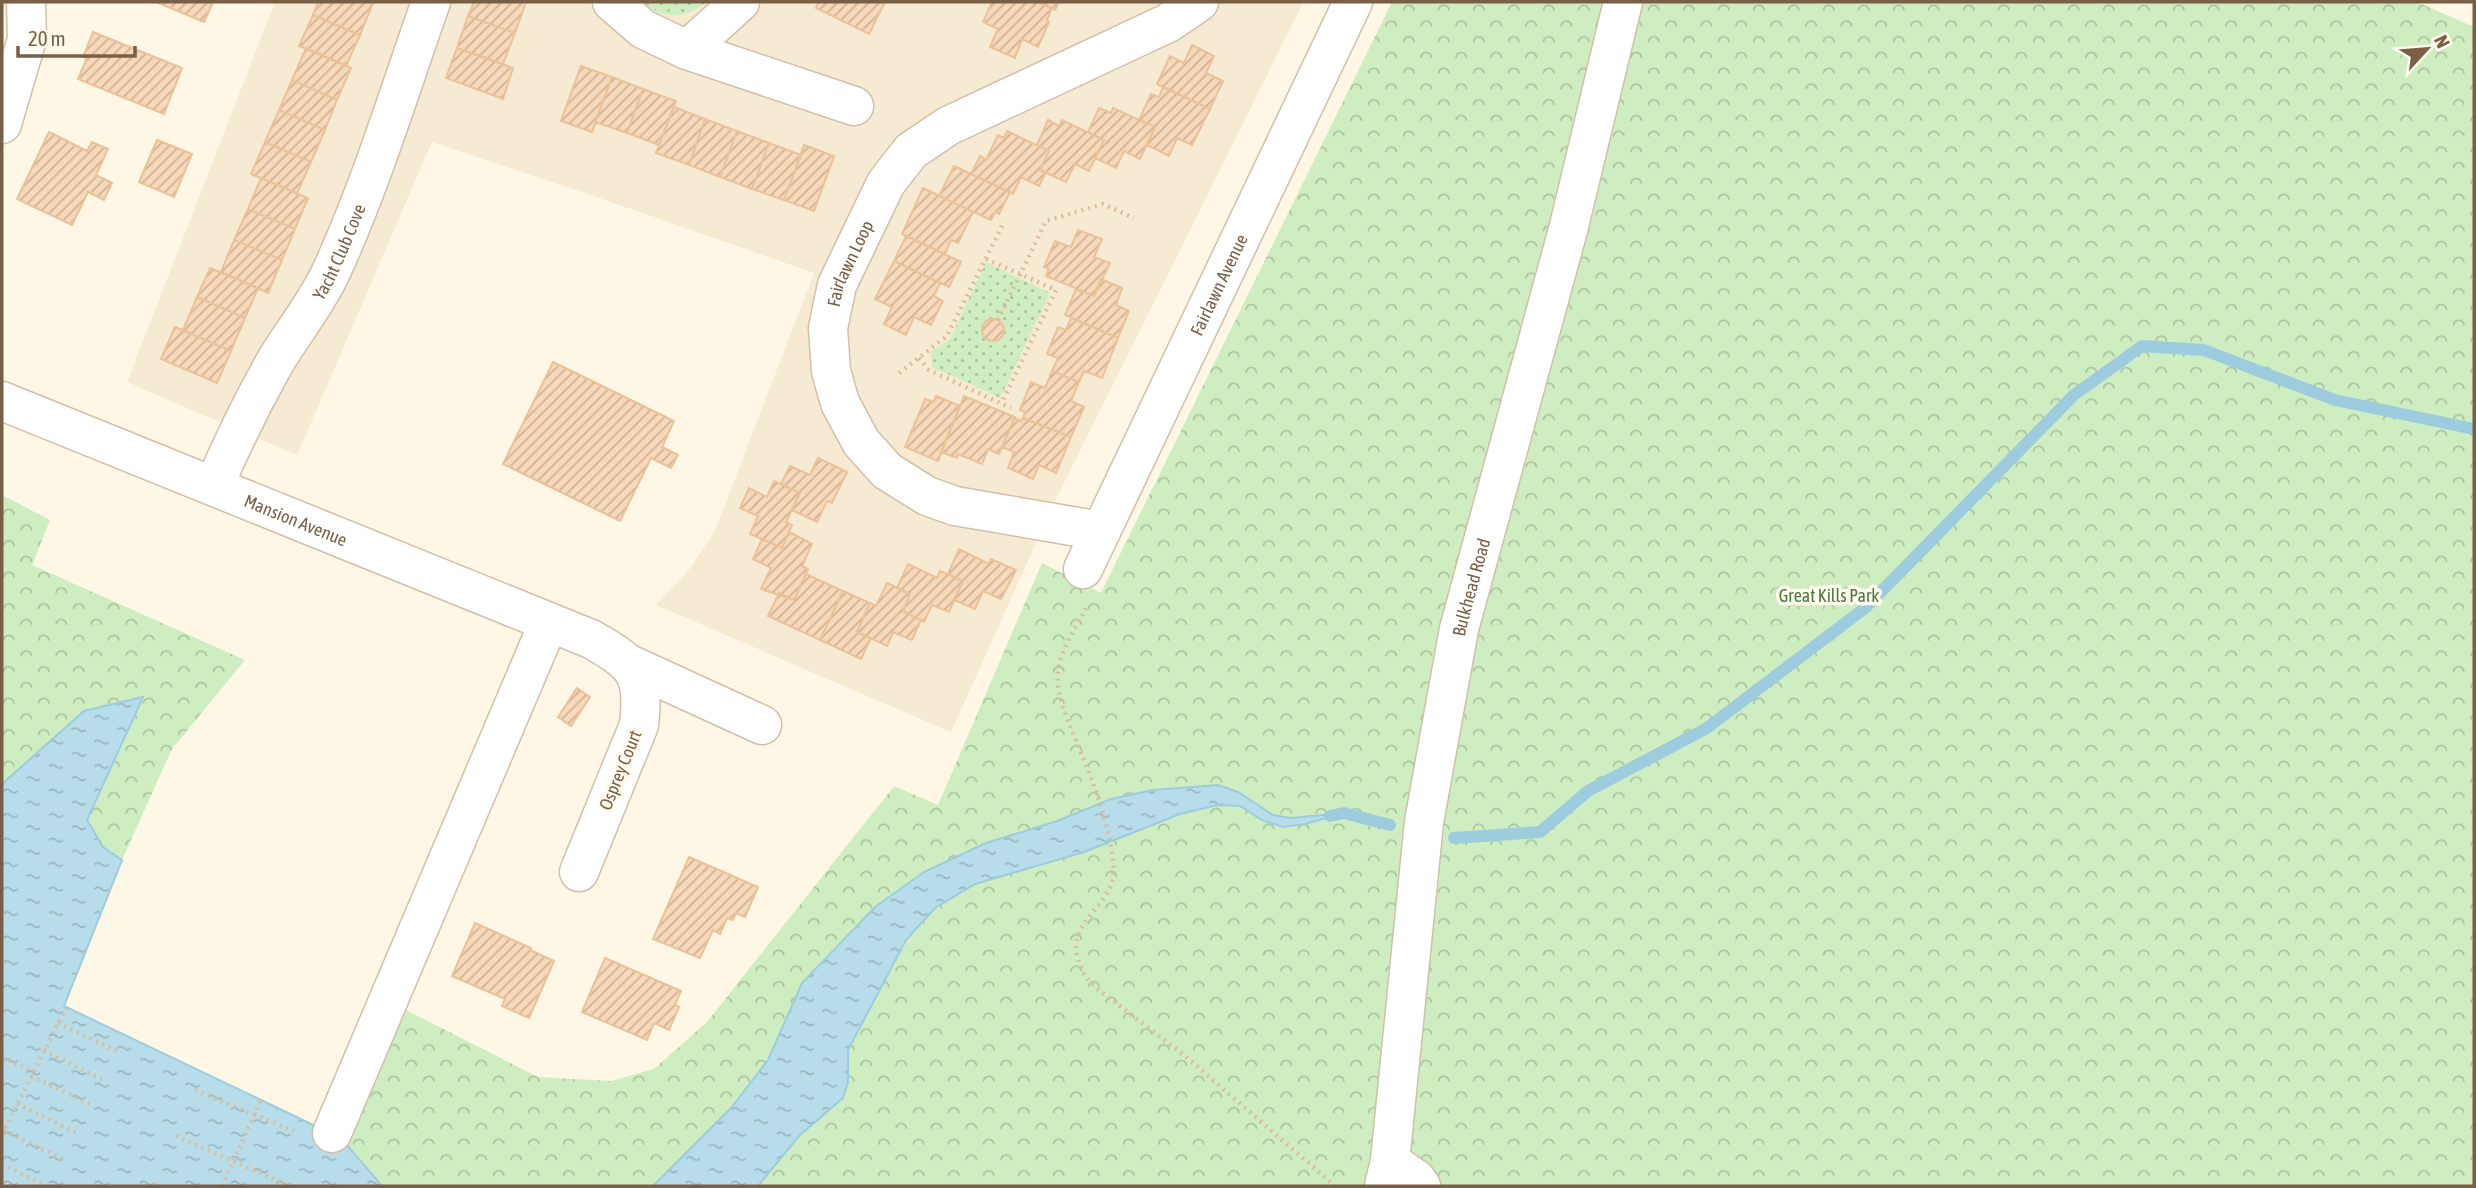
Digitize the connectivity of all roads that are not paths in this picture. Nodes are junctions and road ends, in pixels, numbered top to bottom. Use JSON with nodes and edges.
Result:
{"nodes":[{"id":1,"x":18,"y":2,"type":"edge"},
{"id":2,"x":26,"y":2,"type":"edge"},
{"id":3,"x":431,"y":2,"type":"edge"},
{"id":4,"x":612,"y":2,"type":"edge"},
{"id":5,"x":740,"y":2,"type":"edge"},
{"id":6,"x":1199,"y":2,"type":"edge"},
{"id":7,"x":1353,"y":2,"type":"edge"},
{"id":8,"x":1623,"y":2,"type":"edge"},
{"id":9,"x":2,"y":16,"type":"edge"},
{"id":10,"x":687,"y":50,"type":"junction"},
{"id":11,"x":854,"y":106,"type":"dead end"},
{"id":12,"x":2,"y":124,"type":"edge"},
{"id":13,"x":2,"y":401,"type":"edge"},
{"id":14,"x":214,"y":486,"type":"junction"},
{"id":15,"x":1101,"y":531,"type":"junction"},
{"id":16,"x":1088,"y":583,"type":"road end"},
{"id":17,"x":549,"y":622,"type":"junction"},
{"id":18,"x":631,"y":665,"type":"junction"},
{"id":19,"x":762,"y":725,"type":"dead end"},
{"id":20,"x":579,"y":872,"type":"dead end"},
{"id":21,"x":316,"y":1133,"type":"road end"},
{"id":22,"x":1387,"y":1174,"type":"edge"},
{"id":23,"x":1421,"y":1186,"type":"edge"}],
"edges":[{"from":1,"to":9,"type":"street"},
{"from":2,"to":12,"type":"street"},
{"from":3,"to":14,"type":"street","name":"Yacht Club Cove"},
{"from":4,"to":10,"type":"street"},
{"from":5,"to":10,"type":"street"},
{"from":6,"to":15,"type":"street","name":"Fairlawn Loop"},
{"from":7,"to":15,"type":"street","name":"Fairlawn Avenue"},
{"from":8,"to":22,"type":"street","name":"Bulkhead Road"},
{"from":10,"to":11,"type":"street"},
{"from":13,"to":14,"type":"street","name":"Mansion Avenue"},
{"from":14,"to":17,"type":"street","name":"Mansion Avenue"},
{"from":15,"to":16,"type":"street","name":"Fairlawn Avenue"},
{"from":17,"to":18,"type":"street","name":"Mansion Avenue"},
{"from":17,"to":21,"type":"street"},
{"from":18,"to":19,"type":"street"},
{"from":18,"to":20,"type":"street","name":"Osprey Court"},
{"from":22,"to":23,"type":"street"}]}
